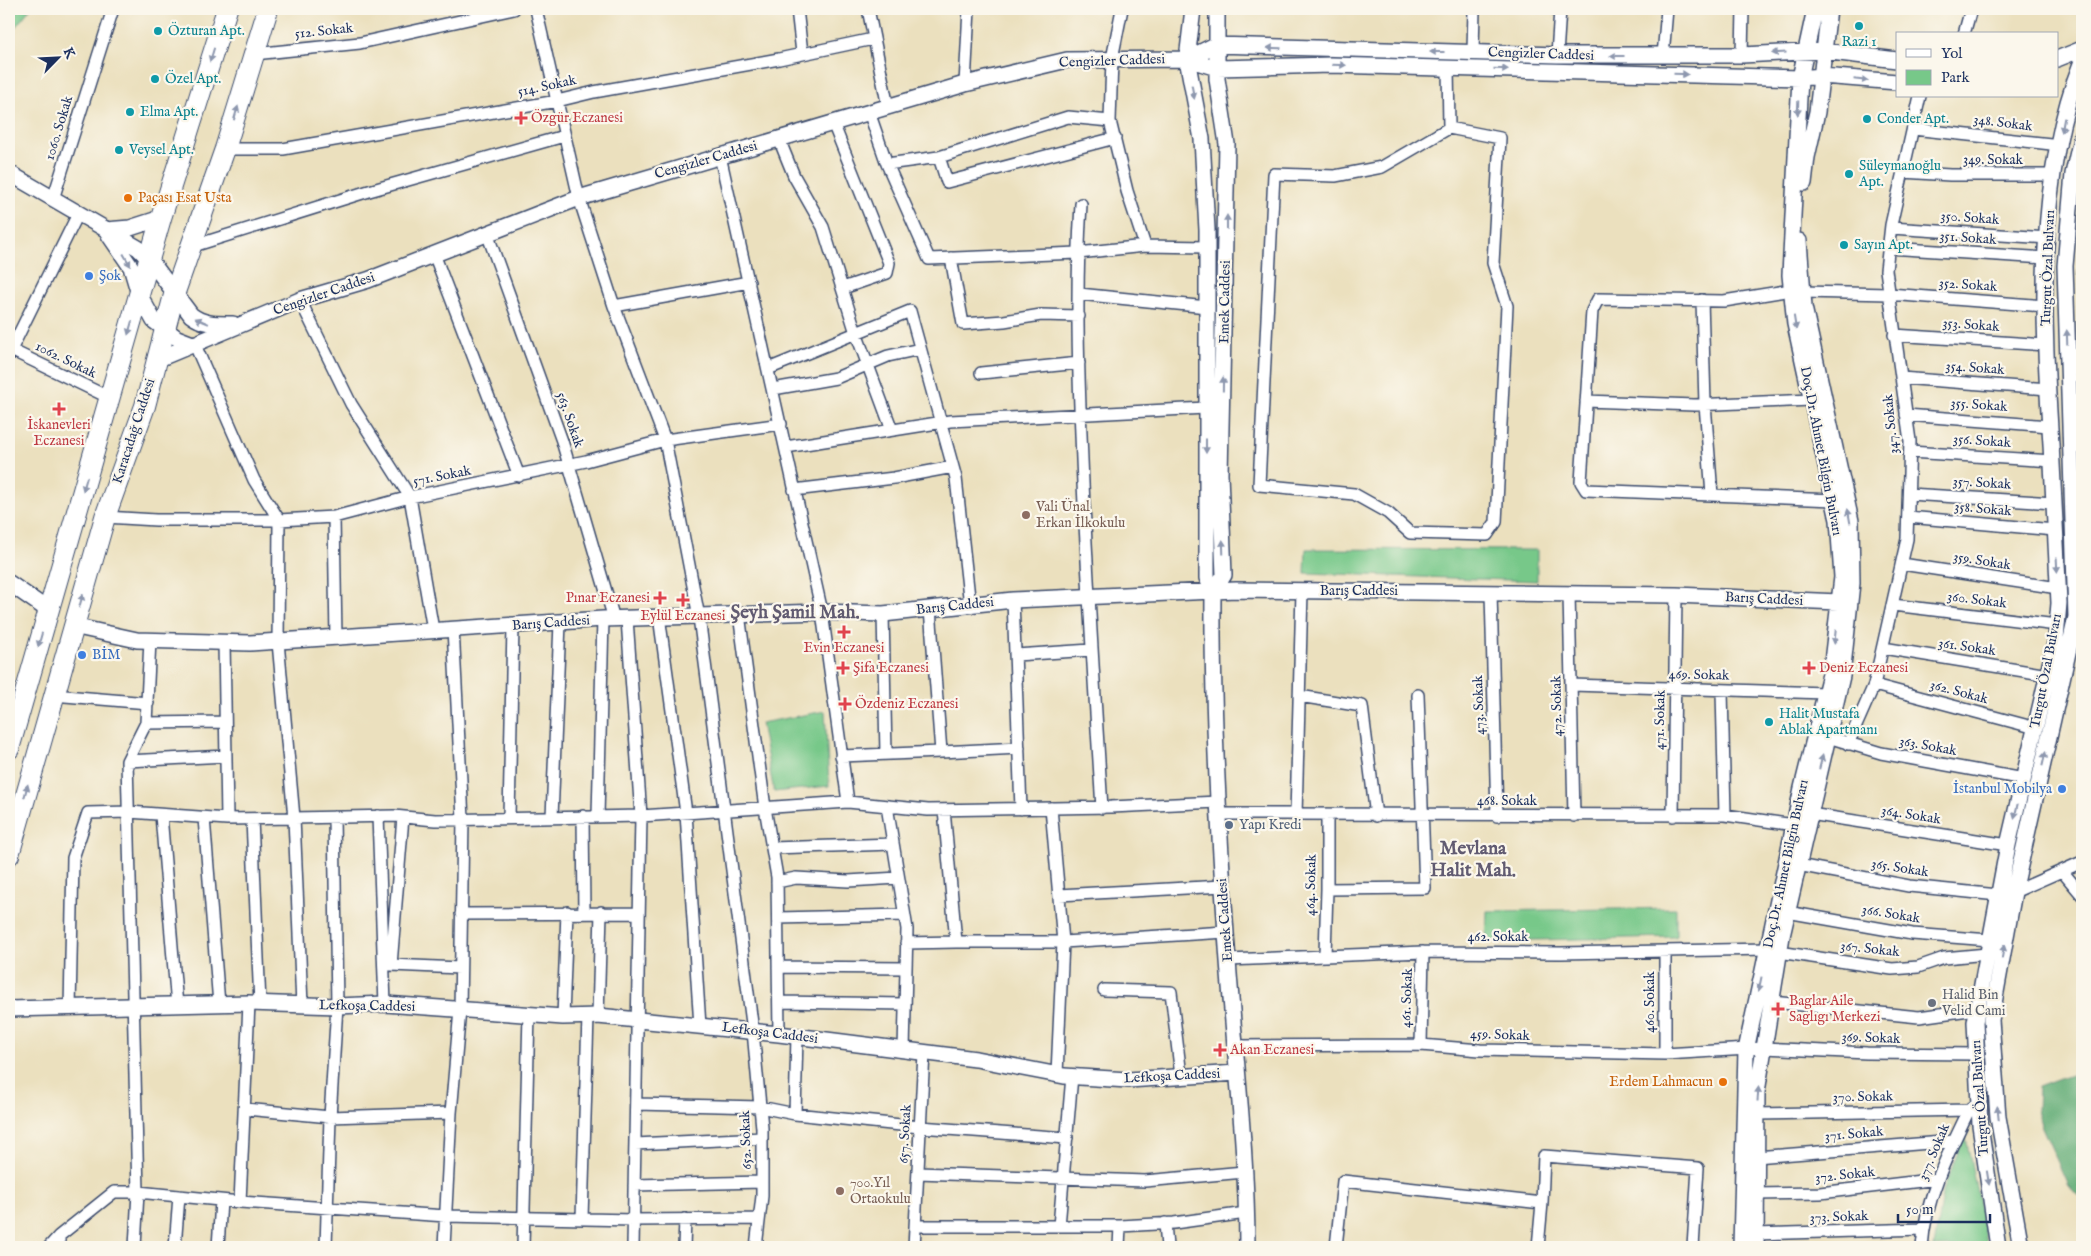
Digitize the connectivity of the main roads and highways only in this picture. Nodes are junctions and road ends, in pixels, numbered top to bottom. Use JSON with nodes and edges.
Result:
{"nodes":[{"id":1,"x":227,"y":9,"type":"edge"},
{"id":2,"x":268,"y":9,"type":"edge"},
{"id":3,"x":9,"y":749,"type":"edge"},
{"id":4,"x":9,"y":855,"type":"edge"}],
"edges":[{"from":1,"to":3,"type":"highway","one_way":true},
{"from":4,"to":2,"type":"highway","name":"Karacadağ Caddesi","one_way":true}]}
